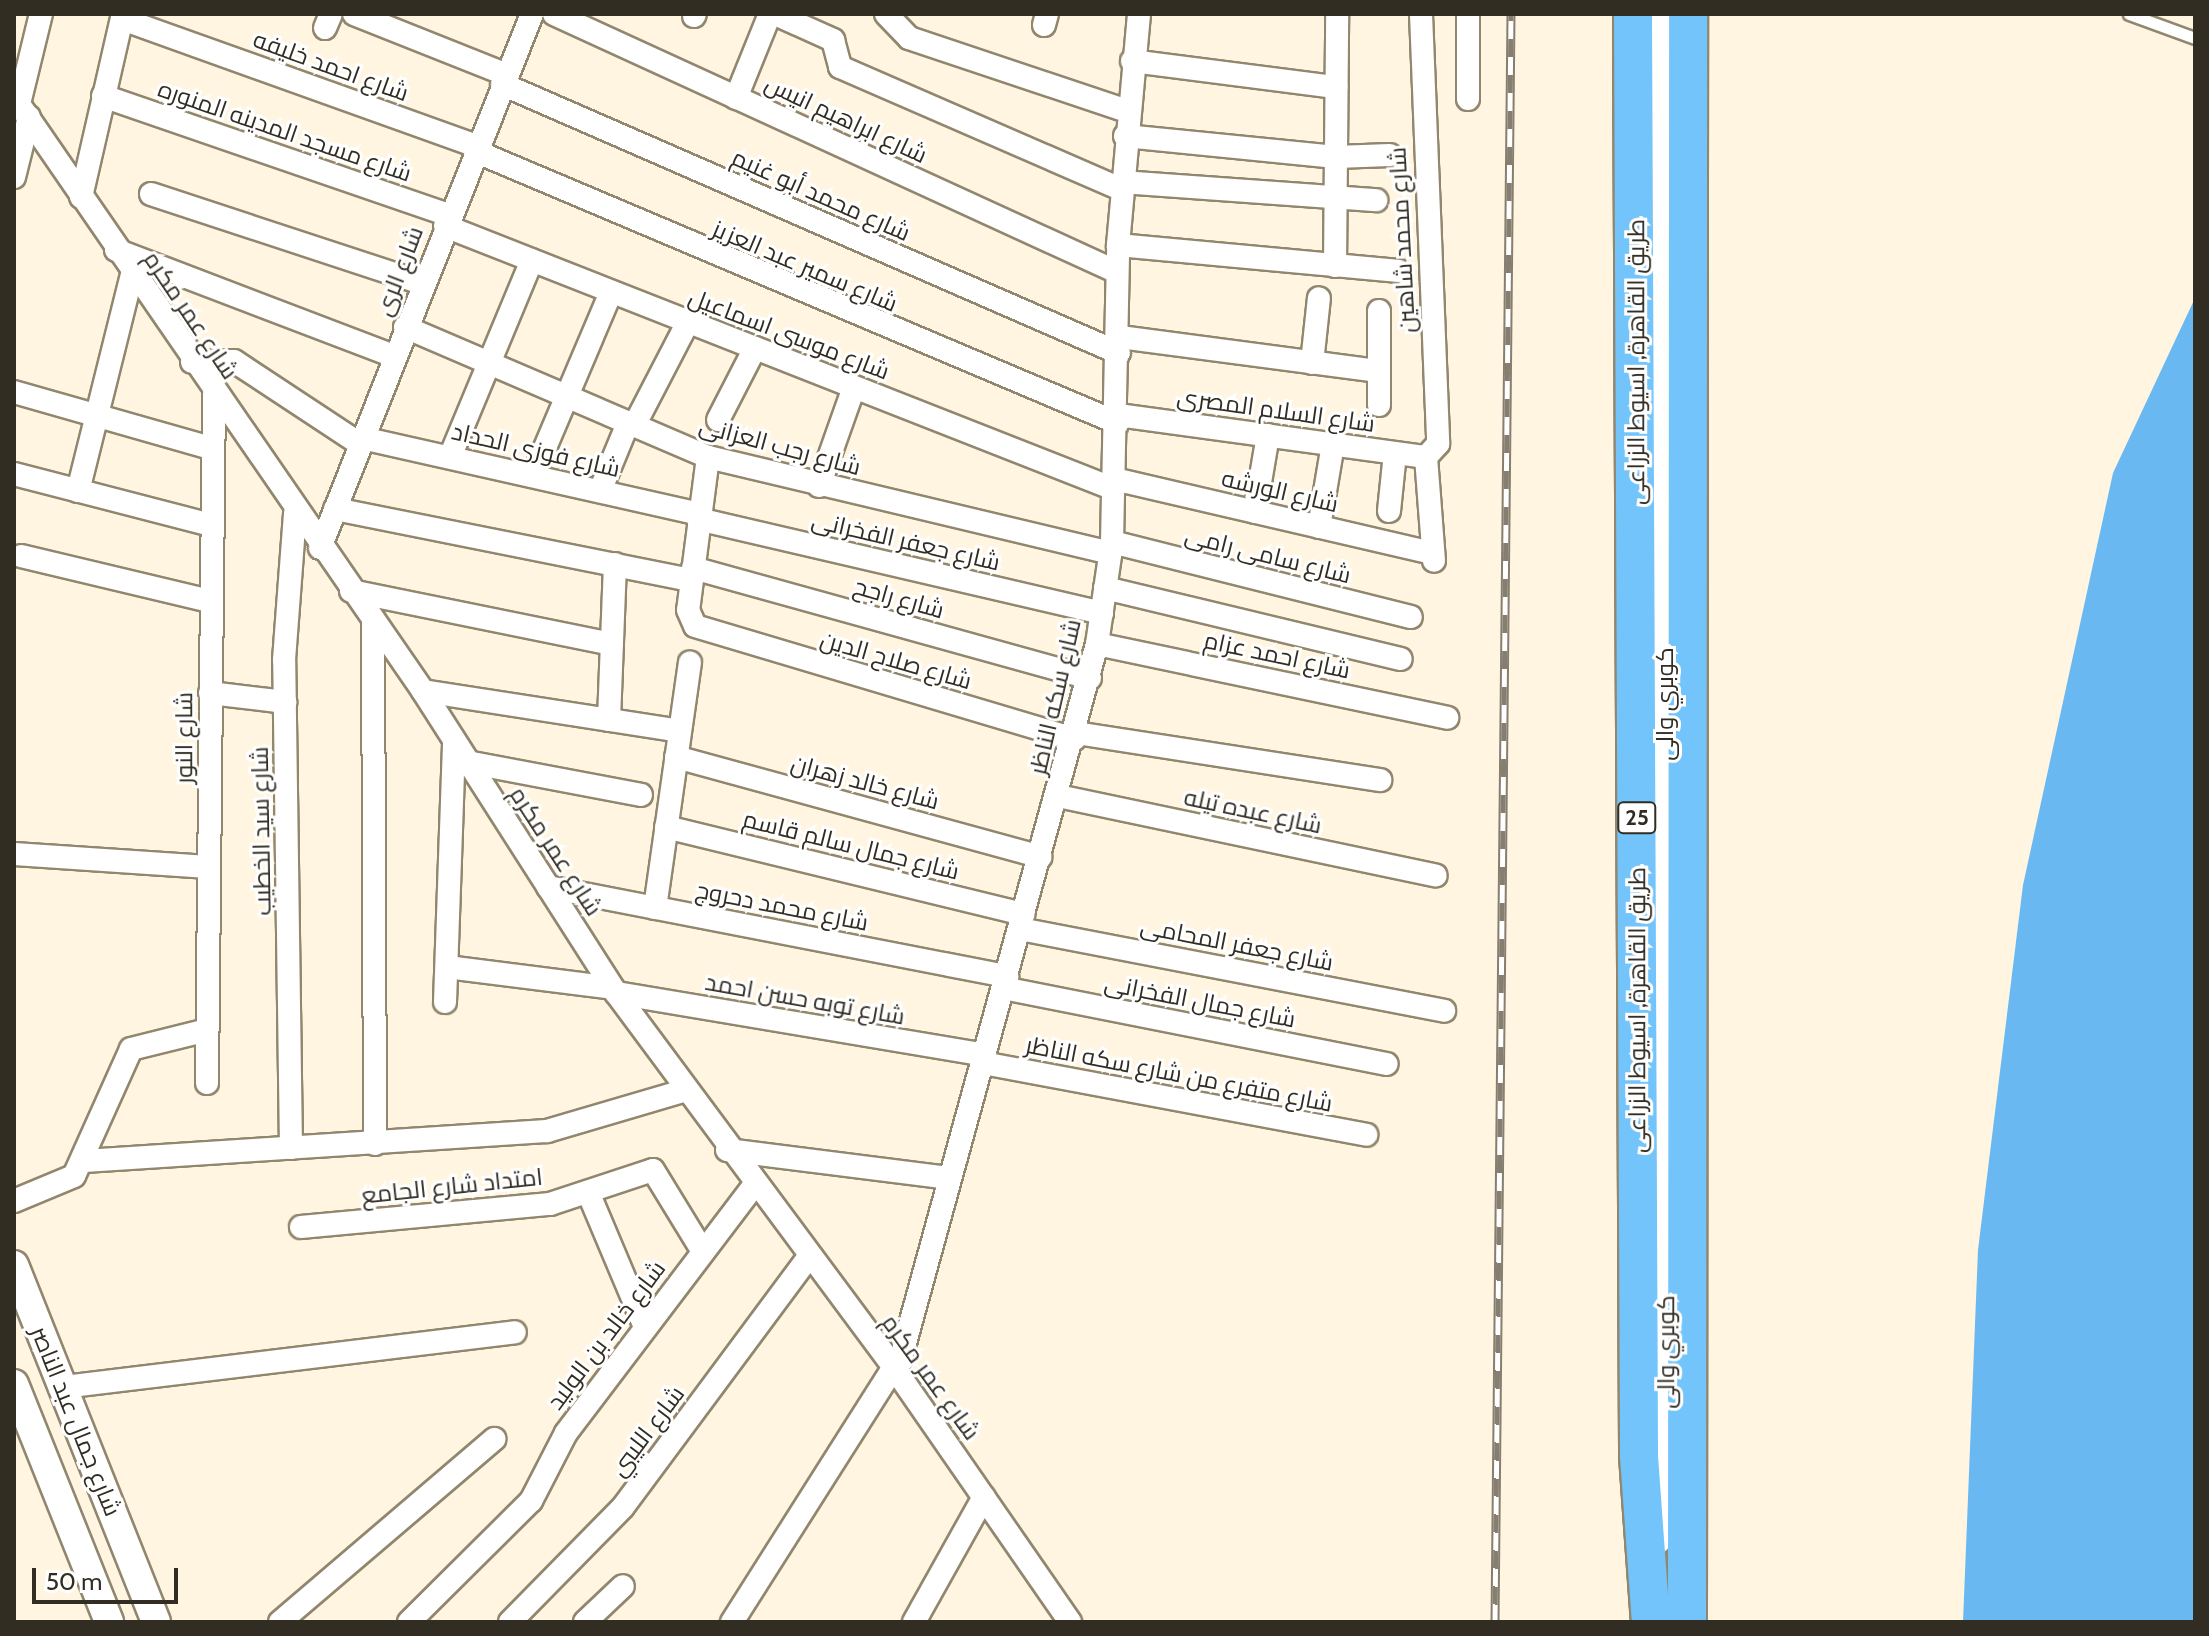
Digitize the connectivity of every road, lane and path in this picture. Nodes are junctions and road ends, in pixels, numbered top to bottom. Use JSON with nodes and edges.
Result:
{"nodes":[{"id":1,"x":41,"y":14,"type":"edge"},
{"id":2,"x":354,"y":14,"type":"edge"},
{"id":3,"x":532,"y":14,"type":"edge"},
{"id":4,"x":554,"y":14,"type":"edge"},
{"id":5,"x":772,"y":14,"type":"edge"},
{"id":6,"x":886,"y":14,"type":"edge"},
{"id":7,"x":1139,"y":14,"type":"edge"},
{"id":8,"x":1337,"y":14,"type":"edge"},
{"id":9,"x":1421,"y":14,"type":"edge"},
{"id":10,"x":1468,"y":14,"type":"edge"},
{"id":11,"x":1633,"y":14,"type":"edge"},
{"id":12,"x":1665,"y":14,"type":"edge"},
{"id":13,"x":1678,"y":14,"type":"edge"},
{"id":14,"x":1688,"y":14,"type":"edge"},
{"id":15,"x":2129,"y":14,"type":"edge"},
{"id":16,"x":122,"y":17,"type":"edge"},
{"id":17,"x":2195,"y":38,"type":"edge"},
{"id":18,"x":1132,"y":61,"type":"junction"},
{"id":19,"x":504,"y":79,"type":"junction"},
{"id":20,"x":1336,"y":87,"type":"junction"},
{"id":21,"x":103,"y":96,"type":"junction"},
{"id":22,"x":736,"y":98,"type":"junction"},
{"id":23,"x":1468,"y":99,"type":"dead end"},
{"id":24,"x":21,"y":106,"type":"edge"},
{"id":25,"x":1127,"y":111,"type":"junction"},
{"id":26,"x":1125,"y":136,"type":"junction"},
{"id":27,"x":476,"y":148,"type":"junction"},
{"id":28,"x":1390,"y":155,"type":"dead end"},
{"id":29,"x":1336,"y":157,"type":"junction"},
{"id":30,"x":14,"y":177,"type":"edge"},
{"id":31,"x":1122,"y":185,"type":"junction"},
{"id":32,"x":151,"y":194,"type":"dead end"},
{"id":33,"x":81,"y":197,"type":"junction"},
{"id":34,"x":1336,"y":197,"type":"junction"},
{"id":35,"x":1376,"y":200,"type":"dead end"},
{"id":36,"x":447,"y":220,"type":"junction"},
{"id":37,"x":1118,"y":245,"type":"junction"},
{"id":38,"x":116,"y":250,"type":"junction"},
{"id":39,"x":532,"y":260,"type":"junction"},
{"id":40,"x":1335,"y":266,"type":"junction"},
{"id":41,"x":1399,"y":271,"type":"dead end"},
{"id":42,"x":1117,"y":272,"type":"junction"},
{"id":43,"x":132,"y":274,"type":"junction"},
{"id":44,"x":422,"y":283,"type":"junction"},
{"id":45,"x":611,"y":292,"type":"junction"},
{"id":46,"x":1319,"y":298,"type":"dead end"},
{"id":47,"x":1379,"y":311,"type":"dead end"},
{"id":48,"x":688,"y":322,"type":"junction"},
{"id":49,"x":405,"y":327,"type":"junction"},
{"id":50,"x":1120,"y":345,"type":"junction"},
{"id":51,"x":755,"y":348,"type":"junction"},
{"id":52,"x":394,"y":356,"type":"junction"},
{"id":53,"x":192,"y":362,"type":"junction"},
{"id":54,"x":489,"y":363,"type":"junction"},
{"id":55,"x":1312,"y":363,"type":"junction"},
{"id":56,"x":1379,"y":371,"type":"junction"},
{"id":57,"x":854,"y":387,"type":"junction"},
{"id":58,"x":14,"y":392,"type":"edge"},
{"id":59,"x":214,"y":394,"type":"junction"},
{"id":60,"x":566,"y":397,"type":"junction"},
{"id":61,"x":1379,"y":405,"type":"dead end"},
{"id":62,"x":93,"y":415,"type":"junction"},
{"id":63,"x":1118,"y":419,"type":"junction"},
{"id":64,"x":718,"y":420,"type":"dead end"},
{"id":65,"x":631,"y":424,"type":"junction"},
{"id":66,"x":1268,"y":435,"type":"junction"},
{"id":67,"x":361,"y":441,"type":"junction"},
{"id":68,"x":1333,"y":444,"type":"junction"},
{"id":69,"x":210,"y":448,"type":"junction"},
{"id":70,"x":1395,"y":453,"type":"junction"},
{"id":71,"x":450,"y":457,"type":"junction"},
{"id":72,"x":708,"y":457,"type":"junction"},
{"id":73,"x":1426,"y":457,"type":"junction"},
{"id":74,"x":14,"y":474,"type":"edge"},
{"id":75,"x":533,"y":476,"type":"junction"},
{"id":76,"x":1114,"y":484,"type":"junction"},
{"id":77,"x":819,"y":486,"type":"junction"},
{"id":78,"x":78,"y":491,"type":"junction"},
{"id":79,"x":600,"y":491,"type":"junction"},
{"id":80,"x":335,"y":509,"type":"junction"},
{"id":81,"x":1389,"y":511,"type":"dead end"},
{"id":82,"x":1255,"y":512,"type":"junction"},
{"id":83,"x":295,"y":513,"type":"junction"},
{"id":84,"x":699,"y":516,"type":"junction"},
{"id":85,"x":208,"y":524,"type":"junction"},
{"id":86,"x":1319,"y":527,"type":"junction"},
{"id":87,"x":1112,"y":547,"type":"junction"},
{"id":88,"x":320,"y":548,"type":"junction"},
{"id":89,"x":1693,"y":553,"type":"junction"},
{"id":90,"x":21,"y":556,"type":"dead end"},
{"id":91,"x":615,"y":564,"type":"junction"},
{"id":92,"x":692,"y":574,"type":"junction"},
{"id":93,"x":1105,"y":588,"type":"junction"},
{"id":94,"x":351,"y":591,"type":"junction"},
{"id":95,"x":210,"y":601,"type":"junction"},
{"id":96,"x":1102,"y":613,"type":"junction"},
{"id":97,"x":1411,"y":617,"type":"dead end"},
{"id":98,"x":373,"y":621,"type":"junction"},
{"id":99,"x":612,"y":644,"type":"junction"},
{"id":100,"x":1097,"y":644,"type":"junction"},
{"id":101,"x":1401,"y":659,"type":"dead end"},
{"id":102,"x":690,"y":662,"type":"dead end"},
{"id":103,"x":1090,"y":678,"type":"junction"},
{"id":104,"x":423,"y":691,"type":"junction"},
{"id":105,"x":210,"y":693,"type":"junction"},
{"id":106,"x":285,"y":702,"type":"junction"},
{"id":107,"x":1447,"y":718,"type":"dead end"},
{"id":108,"x":609,"y":720,"type":"junction"},
{"id":109,"x":680,"y":731,"type":"junction"},
{"id":110,"x":1076,"y":736,"type":"junction"},
{"id":111,"x":454,"y":740,"type":"junction"},
{"id":112,"x":676,"y":757,"type":"junction"},
{"id":113,"x":467,"y":762,"type":"junction"},
{"id":114,"x":1380,"y":780,"type":"dead end"},
{"id":115,"x":641,"y":795,"type":"dead end"},
{"id":116,"x":1058,"y":796,"type":"junction"},
{"id":117,"x":666,"y":827,"type":"junction"},
{"id":118,"x":14,"y":854,"type":"edge"},
{"id":119,"x":1041,"y":857,"type":"junction"},
{"id":120,"x":209,"y":867,"type":"junction"},
{"id":121,"x":1436,"y":876,"type":"dead end"},
{"id":122,"x":548,"y":887,"type":"junction"},
{"id":123,"x":655,"y":908,"type":"junction"},
{"id":124,"x":1022,"y":922,"type":"junction"},
{"id":125,"x":447,"y":967,"type":"junction"},
{"id":126,"x":1005,"y":982,"type":"junction"},
{"id":127,"x":614,"y":991,"type":"junction"},
{"id":128,"x":445,"y":1002,"type":"dead end"},
{"id":129,"x":1444,"y":1011,"type":"dead end"},
{"id":130,"x":207,"y":1030,"type":"junction"},
{"id":131,"x":984,"y":1059,"type":"junction"},
{"id":132,"x":1387,"y":1064,"type":"dead end"},
{"id":133,"x":207,"y":1083,"type":"dead end"},
{"id":134,"x":686,"y":1090,"type":"junction"},
{"id":135,"x":1366,"y":1135,"type":"dead end"},
{"id":136,"x":375,"y":1144,"type":"junction"},
{"id":137,"x":291,"y":1148,"type":"junction"},
{"id":138,"x":727,"y":1150,"type":"junction"},
{"id":139,"x":84,"y":1161,"type":"junction"},
{"id":140,"x":948,"y":1178,"type":"junction"},
{"id":141,"x":754,"y":1185,"type":"junction"},
{"id":142,"x":588,"y":1192,"type":"junction"},
{"id":143,"x":14,"y":1201,"type":"edge"},
{"id":144,"x":301,"y":1227,"type":"dead end"},
{"id":145,"x":702,"y":1250,"type":"junction"},
{"id":146,"x":809,"y":1257,"type":"junction"},
{"id":147,"x":14,"y":1265,"type":"edge"},
{"id":148,"x":645,"y":1327,"type":"junction"},
{"id":149,"x":515,"y":1332,"type":"dead end"},
{"id":150,"x":895,"y":1370,"type":"junction"},
{"id":151,"x":14,"y":1384,"type":"edge"},
{"id":152,"x":63,"y":1387,"type":"junction"},
{"id":153,"x":494,"y":1439,"type":"dead end"},
{"id":154,"x":984,"y":1497,"type":"junction"},
{"id":155,"x":623,"y":1586,"type":"dead end"},
{"id":156,"x":1651,"y":1604,"type":"edge"},
{"id":157,"x":109,"y":1622,"type":"edge"},
{"id":158,"x":156,"y":1622,"type":"edge"},
{"id":159,"x":280,"y":1622,"type":"edge"},
{"id":160,"x":409,"y":1622,"type":"edge"},
{"id":161,"x":510,"y":1622,"type":"edge"},
{"id":162,"x":585,"y":1622,"type":"edge"},
{"id":163,"x":732,"y":1622,"type":"edge"},
{"id":164,"x":914,"y":1622,"type":"edge"},
{"id":165,"x":1070,"y":1622,"type":"edge"},
{"id":166,"x":1687,"y":1622,"type":"edge"}],
"edges":[{"from":1,"to":24,"type":"street"},
{"from":2,"to":19,"type":"street","name":"شارع محمد أبو غنيم"},
{"from":3,"to":19,"type":"street","name":"شارع الرى"},
{"from":4,"to":22,"type":"street","name":"شارع ابراهيم انيس"},
{"from":5,"to":22,"type":"street"},
{"from":5,"to":31,"type":"street"},
{"from":6,"to":25,"type":"street"},
{"from":7,"to":18,"type":"street","name":"شارع سكه الناظر"},
{"from":8,"to":20,"type":"street"},
{"from":9,"to":73,"type":"street","name":"شارع محمد شاهين"},
{"from":10,"to":23,"type":"street"},
{"from":11,"to":156,"type":"highway","name":"طريق القاهرة, اسيوط الزراعى","number":"25"},
{"from":12,"to":156,"type":"main road","name":"كوبري والى"},
{"from":13,"to":89,"type":"main road"},
{"from":14,"to":89,"type":"highway","number":"25"},
{"from":15,"to":17,"type":"lane"},
{"from":16,"to":21,"type":"street"},
{"from":16,"to":27,"type":"street","name":"شارع احمد خليفه"},
{"from":18,"to":20,"type":"street"},
{"from":18,"to":25,"type":"street","name":"شارع سكه الناظر"},
{"from":19,"to":27,"type":"street","name":"شارع الرى"},
{"from":19,"to":50,"type":"street","name":"شارع محمد أبو غنيم"},
{"from":20,"to":29,"type":"street"},
{"from":21,"to":33,"type":"street"},
{"from":21,"to":36,"type":"street","name":"شارع مسجد المدينه المنوره"},
{"from":22,"to":42,"type":"street","name":"شارع ابراهيم انيس"},
{"from":24,"to":30,"type":"street"},
{"from":24,"to":33,"type":"street","name":"شارع عمر مكرم"},
{"from":25,"to":26,"type":"street","name":"شارع سكه الناظر"},
{"from":26,"to":29,"type":"street"},
{"from":26,"to":31,"type":"street","name":"شارع سكه الناظر"},
{"from":27,"to":36,"type":"street","name":"شارع الرى"},
{"from":27,"to":63,"type":"street","name":"شارع سمير عبد العزيز"},
{"from":28,"to":29,"type":"street"},
{"from":29,"to":34,"type":"street"},
{"from":31,"to":34,"type":"street"},
{"from":31,"to":37,"type":"street","name":"شارع سكه الناظر"},
{"from":32,"to":44,"type":"street"},
{"from":33,"to":38,"type":"street","name":"شارع عمر مكرم"},
{"from":34,"to":35,"type":"street"},
{"from":34,"to":40,"type":"street"},
{"from":36,"to":39,"type":"street","name":"شارع موسى اسماعيل"},
{"from":36,"to":44,"type":"street","name":"شارع الرى"},
{"from":37,"to":40,"type":"street"},
{"from":37,"to":42,"type":"street","name":"شارع سكه الناظر"},
{"from":38,"to":43,"type":"street","name":"شارع عمر مكرم"},
{"from":38,"to":52,"type":"street"},
{"from":39,"to":45,"type":"street","name":"شارع موسى اسماعيل"},
{"from":39,"to":54,"type":"street"},
{"from":40,"to":41,"type":"street"},
{"from":42,"to":50,"type":"street","name":"شارع سكه الناظر"},
{"from":43,"to":53,"type":"street","name":"شارع عمر مكرم"},
{"from":43,"to":62,"type":"street"},
{"from":44,"to":49,"type":"street","name":"شارع الرى"},
{"from":45,"to":48,"type":"street","name":"شارع موسى اسماعيل"},
{"from":45,"to":60,"type":"street"},
{"from":46,"to":55,"type":"street"},
{"from":47,"to":56,"type":"street"},
{"from":48,"to":51,"type":"street","name":"شارع موسى اسماعيل"},
{"from":48,"to":65,"type":"street"},
{"from":49,"to":52,"type":"street","name":"شارع الرى"},
{"from":49,"to":54,"type":"street","name":"شارع رجب العزانى"},
{"from":50,"to":55,"type":"street","name":"شارع محمد أبو غنيم"},
{"from":50,"to":63,"type":"street","name":"شارع سكه الناظر"},
{"from":51,"to":57,"type":"street","name":"شارع موسى اسماعيل"},
{"from":51,"to":64,"type":"street"},
{"from":52,"to":67,"type":"street","name":"شارع الرى"},
{"from":53,"to":59,"type":"street","name":"شارع عمر مكرم"},
{"from":53,"to":67,"type":"street"},
{"from":54,"to":60,"type":"street","name":"شارع رجب العزانى"},
{"from":54,"to":71,"type":"street"},
{"from":55,"to":56,"type":"street","name":"شارع محمد أبو غنيم"},
{"from":56,"to":61,"type":"street"},
{"from":57,"to":76,"type":"street","name":"شارع موسى اسماعيل"},
{"from":57,"to":77,"type":"street"},
{"from":58,"to":62,"type":"street"},
{"from":59,"to":69,"type":"street","name":"شارع النور"},
{"from":59,"to":83,"type":"street","name":"شارع عمر مكرم"},
{"from":60,"to":65,"type":"street","name":"شارع رجب العزانى"},
{"from":60,"to":75,"type":"street"},
{"from":62,"to":69,"type":"street"},
{"from":62,"to":78,"type":"street"},
{"from":63,"to":66,"type":"street","name":"شارع السلام المصرى"},
{"from":63,"to":76,"type":"street","name":"شارع سكه الناظر"},
{"from":65,"to":72,"type":"street","name":"شارع رجب العزانى"},
{"from":65,"to":79,"type":"street"},
{"from":66,"to":68,"type":"street","name":"شارع السلام المصرى"},
{"from":66,"to":82,"type":"street"},
{"from":67,"to":71,"type":"street","name":"شارع فوزى الحداد"},
{"from":67,"to":80,"type":"street","name":"شارع الرى"},
{"from":68,"to":70,"type":"street","name":"شارع السلام المصرى"},
{"from":68,"to":86,"type":"street"},
{"from":69,"to":85,"type":"street","name":"شارع النور"},
{"from":70,"to":73,"type":"street","name":"شارع السلام المصرى"},
{"from":70,"to":81,"type":"street"},
{"from":71,"to":75,"type":"street","name":"شارع فوزى الحداد"},
{"from":72,"to":77,"type":"street","name":"شارع رجب العزانى"},
{"from":72,"to":84,"type":"street"},
{"from":73,"to":86,"type":"street","name":"شارع الورشه"},
{"from":74,"to":78,"type":"street"},
{"from":75,"to":79,"type":"street","name":"شارع فوزى الحداد"},
{"from":76,"to":82,"type":"street","name":"شارع الورشه"},
{"from":76,"to":87,"type":"street","name":"شارع سكه الناظر"},
{"from":77,"to":87,"type":"street","name":"شارع رجب العزانى"},
{"from":78,"to":85,"type":"street"},
{"from":79,"to":84,"type":"street","name":"شارع فوزى الحداد"},
{"from":80,"to":88,"type":"street","name":"شارع الرى"},
{"from":80,"to":91,"type":"street","name":"شارع راجح"},
{"from":82,"to":86,"type":"street","name":"شارع الورشه"},
{"from":83,"to":88,"type":"street","name":"شارع عمر مكرم"},
{"from":83,"to":106,"type":"street","name":"شارع سيد الخطيب"},
{"from":84,"to":92,"type":"street"},
{"from":84,"to":96,"type":"street","name":"شارع جعفر الفخرانى"},
{"from":85,"to":95,"type":"street","name":"شارع النور"},
{"from":87,"to":93,"type":"street","name":"شارع سكه الناظر"},
{"from":87,"to":97,"type":"street","name":"شارع سامى رامى"},
{"from":88,"to":94,"type":"street","name":"شارع عمر مكرم"},
{"from":89,"to":166,"type":"highway","number":"25"},
{"from":90,"to":95,"type":"street"},
{"from":91,"to":92,"type":"street","name":"شارع راجح"},
{"from":91,"to":99,"type":"street"},
{"from":92,"to":103,"type":"street","name":"شارع راجح"},
{"from":92,"to":110,"type":"street","name":"شارع صلاح الدين"},
{"from":93,"to":96,"type":"street","name":"شارع سكه الناظر"},
{"from":93,"to":101,"type":"street"},
{"from":94,"to":98,"type":"street","name":"شارع عمر مكرم"},
{"from":94,"to":99,"type":"street"},
{"from":95,"to":105,"type":"street","name":"شارع النور"},
{"from":96,"to":100,"type":"street","name":"شارع سكه الناظر"},
{"from":98,"to":104,"type":"street","name":"شارع عمر مكرم"},
{"from":98,"to":136,"type":"street"},
{"from":99,"to":108,"type":"street"},
{"from":100,"to":103,"type":"street","name":"شارع سكه الناظر"},
{"from":100,"to":107,"type":"street","name":"شارع احمد عزام"},
{"from":102,"to":109,"type":"street"},
{"from":103,"to":110,"type":"street","name":"شارع سكه الناظر"},
{"from":104,"to":108,"type":"street"},
{"from":104,"to":111,"type":"street","name":"شارع عمر مكرم"},
{"from":105,"to":106,"type":"street"},
{"from":105,"to":120,"type":"street","name":"شارع النور"},
{"from":106,"to":137,"type":"street","name":"شارع سيد الخطيب"},
{"from":108,"to":109,"type":"street"},
{"from":109,"to":112,"type":"street"},
{"from":110,"to":114,"type":"street","name":"شارع صلاح الدين"},
{"from":110,"to":116,"type":"street","name":"شارع سكه الناظر"},
{"from":111,"to":113,"type":"street","name":"شارع عمر مكرم"},
{"from":111,"to":125,"type":"street"},
{"from":112,"to":117,"type":"street"},
{"from":112,"to":119,"type":"street","name":"شارع خالد زهران"},
{"from":113,"to":115,"type":"street"},
{"from":113,"to":122,"type":"street","name":"شارع عمر مكرم"},
{"from":116,"to":119,"type":"street","name":"شارع سكه الناظر"},
{"from":116,"to":121,"type":"street","name":"شارع عبده تيله"},
{"from":117,"to":123,"type":"street"},
{"from":117,"to":124,"type":"street","name":"شارع جمال سالم قاسم"},
{"from":118,"to":120,"type":"street"},
{"from":119,"to":124,"type":"street","name":"شارع سكه الناظر"},
{"from":120,"to":130,"type":"street","name":"شارع النور"},
{"from":122,"to":123,"type":"street","name":"شارع محمد دحروج"},
{"from":122,"to":127,"type":"street","name":"شارع عمر مكرم"},
{"from":123,"to":126,"type":"street","name":"شارع محمد دحروج"},
{"from":124,"to":126,"type":"street","name":"شارع سكه الناظر"},
{"from":124,"to":129,"type":"street","name":"شارع جعفر المحامى"},
{"from":125,"to":127,"type":"street","name":"شارع توبه حسن احمد"},
{"from":125,"to":128,"type":"street"},
{"from":126,"to":131,"type":"street","name":"شارع سكه الناظر"},
{"from":126,"to":132,"type":"street","name":"شارع جمال الفخرانى"},
{"from":127,"to":131,"type":"street","name":"شارع توبه حسن احمد"},
{"from":127,"to":134,"type":"street","name":"شارع عمر مكرم"},
{"from":130,"to":133,"type":"street","name":"شارع النور"},
{"from":130,"to":139,"type":"street"},
{"from":131,"to":135,"type":"street","name":"شارع متفرع من شارع سكه الناظر"},
{"from":131,"to":140,"type":"street","name":"شارع سكه الناظر"},
{"from":134,"to":136,"type":"street"},
{"from":134,"to":138,"type":"street","name":"شارع عمر مكرم"},
{"from":136,"to":137,"type":"street"},
{"from":137,"to":139,"type":"street"},
{"from":138,"to":140,"type":"street"},
{"from":138,"to":141,"type":"street","name":"شارع عمر مكرم"},
{"from":139,"to":143,"type":"street"},
{"from":140,"to":150,"type":"street","name":"شارع سكه الناظر"},
{"from":141,"to":145,"type":"street","name":"شارع خالد بن الوليد"},
{"from":141,"to":146,"type":"street","name":"شارع عمر مكرم"},
{"from":142,"to":144,"type":"street","name":"امتداد شارع الجامع"},
{"from":142,"to":145,"type":"street","name":"امتداد شارع الجامع"},
{"from":142,"to":148,"type":"street"},
{"from":145,"to":148,"type":"street","name":"شارع خالد بن الوليد"},
{"from":146,"to":150,"type":"street","name":"شارع عمر مكرم"},
{"from":146,"to":161,"type":"street","name":"شارع الليبي"},
{"from":147,"to":152,"type":"street","name":"شارع جمال عبد الناصر"},
{"from":148,"to":160,"type":"street","name":"شارع خالد بن الوليد"},
{"from":149,"to":152,"type":"street"},
{"from":150,"to":154,"type":"street","name":"شارع عمر مكرم"},
{"from":150,"to":163,"type":"street","name":"شارع سكه الناظر"},
{"from":151,"to":157,"type":"street","name":"شارع جمال عبد الناصر"},
{"from":152,"to":158,"type":"street","name":"شارع جمال عبد الناصر"},
{"from":153,"to":159,"type":"street"},
{"from":154,"to":164,"type":"street"},
{"from":154,"to":165,"type":"street","name":"شارع عمر مكرم"},
{"from":155,"to":162,"type":"street"}]}
